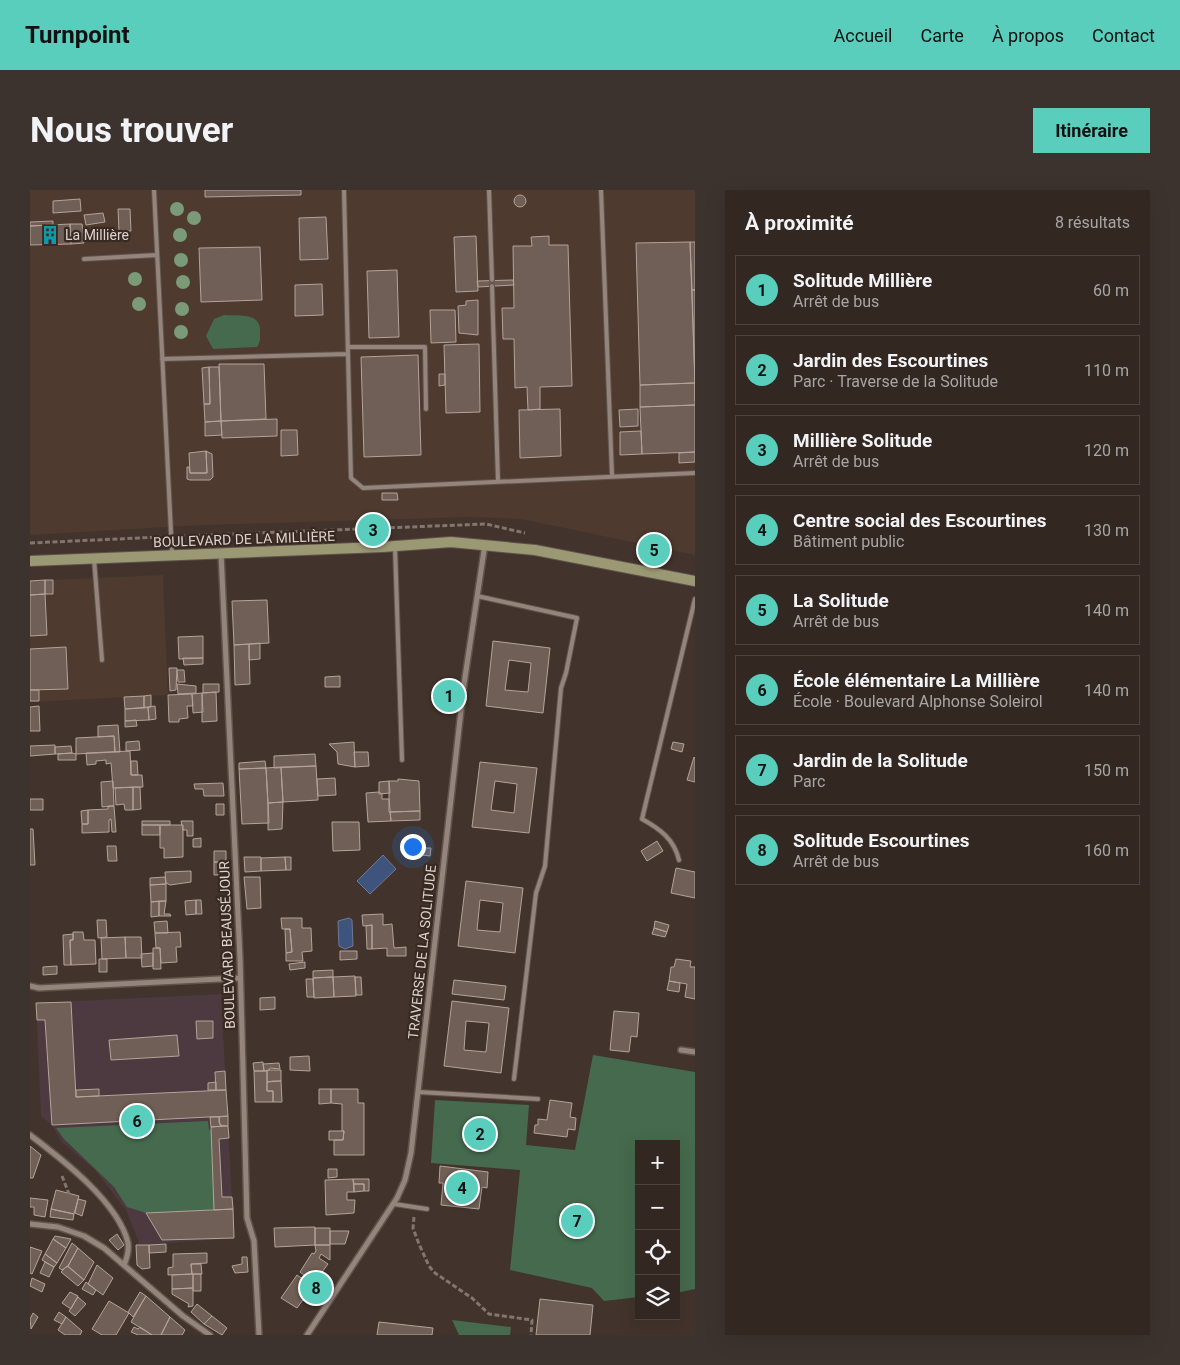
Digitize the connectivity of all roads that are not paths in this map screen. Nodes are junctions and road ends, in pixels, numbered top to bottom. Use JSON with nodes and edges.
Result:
{"nodes":[{"id":1,"x":154,"y":190,"type":"edge"},
{"id":2,"x":344,"y":190,"type":"edge"},
{"id":3,"x":489,"y":190,"type":"edge"},
{"id":4,"x":601,"y":190,"type":"edge"},
{"id":5,"x":157,"y":255,"type":"junction"},
{"id":6,"x":84,"y":259,"type":"dead end"},
{"id":7,"x":492,"y":280,"type":"dead end"},
{"id":8,"x":492,"y":286,"type":"dead end"},
{"id":9,"x":348,"y":347,"type":"junction"},
{"id":10,"x":348,"y":354,"type":"junction"},
{"id":11,"x":162,"y":359,"type":"junction"},
{"id":12,"x":426,"y":409,"type":"dead end"},
{"id":13,"x":695,"y":473,"type":"edge"},
{"id":14,"x":612,"y":475,"type":"junction"},
{"id":15,"x":498,"y":481,"type":"junction"},
{"id":16,"x":485,"y":544,"type":"junction"},
{"id":17,"x":395,"y":547,"type":"junction"},
{"id":18,"x":221,"y":553,"type":"junction"},
{"id":19,"x":172,"y":555,"type":"junction"},
{"id":20,"x":94,"y":559,"type":"junction"},
{"id":21,"x":30,"y":561,"type":"edge"},
{"id":22,"x":695,"y":581,"type":"edge"},
{"id":23,"x":477,"y":596,"type":"junction"},
{"id":24,"x":695,"y":600,"type":"edge"},
{"id":25,"x":102,"y":660,"type":"dead end"},
{"id":26,"x":402,"y":760,"type":"dead end"},
{"id":27,"x":679,"y":860,"type":"dead end"},
{"id":28,"x":240,"y":978,"type":"junction"},
{"id":29,"x":30,"y":986,"type":"edge"},
{"id":30,"x":681,"y":1050,"type":"dead end"},
{"id":31,"x":695,"y":1052,"type":"edge"},
{"id":32,"x":514,"y":1079,"type":"dead end"},
{"id":33,"x":418,"y":1092,"type":"junction"},
{"id":34,"x":538,"y":1099,"type":"dead end"},
{"id":35,"x":30,"y":1135,"type":"edge"},
{"id":36,"x":394,"y":1204,"type":"junction"},
{"id":37,"x":427,"y":1210,"type":"dead end"},
{"id":38,"x":30,"y":1224,"type":"edge"},
{"id":39,"x":124,"y":1265,"type":"junction"},
{"id":40,"x":210,"y":1335,"type":"edge"},
{"id":41,"x":259,"y":1335,"type":"edge"},
{"id":42,"x":307,"y":1335,"type":"edge"}],
"edges":[{"from":1,"to":5,"type":"lane"},
{"from":2,"to":9,"type":"lane"},
{"from":3,"to":7,"type":"lane"},
{"from":4,"to":14,"type":"lane"},
{"from":5,"to":6,"type":"lane"},
{"from":5,"to":11,"type":"lane"},
{"from":8,"to":15,"type":"lane"},
{"from":9,"to":10,"type":"lane"},
{"from":9,"to":12,"type":"lane"},
{"from":10,"to":11,"type":"lane"},
{"from":10,"to":15,"type":"lane"},
{"from":11,"to":19,"type":"lane"},
{"from":13,"to":14,"type":"lane"},
{"from":14,"to":15,"type":"lane"},
{"from":16,"to":17,"type":"main road","name":"BOULEVARD DE LA MILLIÈRE"},
{"from":16,"to":22,"type":"main road","name":"BOULEVARD DE LA MILLIÈRE"},
{"from":16,"to":23,"type":"street","name":"TRAVERSE DE LA SOLITUDE"},
{"from":17,"to":18,"type":"main road","name":"BOULEVARD DE LA MILLIÈRE"},
{"from":17,"to":26,"type":"lane"},
{"from":18,"to":19,"type":"main road","name":"BOULEVARD DE LA MILLIÈRE"},
{"from":18,"to":28,"type":"street","name":"BOULEVARD BEAUSÉJOUR"},
{"from":19,"to":20,"type":"main road","name":"BOULEVARD DE LA MILLIÈRE"},
{"from":20,"to":21,"type":"main road","name":"BOULEVARD DE LA MILLIÈRE"},
{"from":20,"to":25,"type":"lane"},
{"from":23,"to":32,"type":"lane"},
{"from":23,"to":33,"type":"street","name":"TRAVERSE DE LA SOLITUDE"},
{"from":24,"to":27,"type":"lane"},
{"from":28,"to":29,"type":"street"},
{"from":28,"to":41,"type":"street","name":"BOULEVARD BEAUSÉJOUR"},
{"from":30,"to":31,"type":"street"},
{"from":33,"to":34,"type":"lane"},
{"from":33,"to":36,"type":"street","name":"TRAVERSE DE LA SOLITUDE"},
{"from":35,"to":39,"type":"street"},
{"from":36,"to":37,"type":"lane"},
{"from":36,"to":42,"type":"street","name":"TRAVERSE DE LA SOLITUDE"},
{"from":38,"to":39,"type":"street"},
{"from":39,"to":40,"type":"street"}]}
